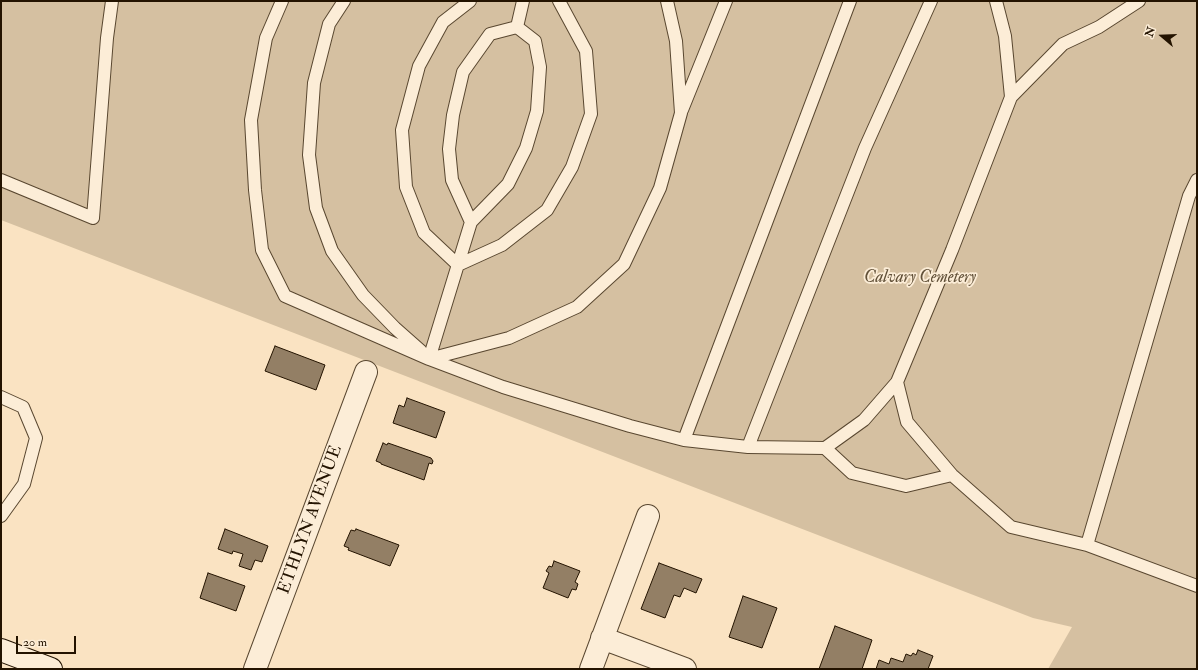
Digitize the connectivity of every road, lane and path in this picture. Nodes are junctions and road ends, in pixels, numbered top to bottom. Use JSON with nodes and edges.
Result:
{"nodes":[{"id":1,"x":112,"y":1,"type":"edge"},
{"id":2,"x":282,"y":1,"type":"edge"},
{"id":3,"x":344,"y":1,"type":"edge"},
{"id":4,"x":470,"y":1,"type":"edge"},
{"id":5,"x":523,"y":1,"type":"edge"},
{"id":6,"x":559,"y":1,"type":"edge"},
{"id":7,"x":667,"y":1,"type":"edge"},
{"id":8,"x":726,"y":1,"type":"edge"},
{"id":9,"x":850,"y":1,"type":"edge"},
{"id":10,"x":931,"y":1,"type":"edge"},
{"id":11,"x":996,"y":1,"type":"edge"},
{"id":12,"x":1139,"y":1,"type":"edge"},
{"id":13,"x":517,"y":27,"type":"junction"},
{"id":14,"x":1011,"y":97,"type":"junction"},
{"id":15,"x":681,"y":113,"type":"junction"},
{"id":16,"x":1,"y":180,"type":"edge"},
{"id":17,"x":1197,"y":180,"type":"edge"},
{"id":18,"x":471,"y":222,"type":"junction"},
{"id":19,"x":458,"y":265,"type":"junction"},
{"id":20,"x":429,"y":359,"type":"junction"},
{"id":21,"x":366,"y":372,"type":"dead end"},
{"id":22,"x":898,"y":382,"type":"junction"},
{"id":23,"x":1,"y":397,"type":"edge"},
{"id":24,"x":684,"y":440,"type":"junction"},
{"id":25,"x":748,"y":447,"type":"junction"},
{"id":26,"x":825,"y":448,"type":"junction"},
{"id":27,"x":952,"y":475,"type":"junction"},
{"id":28,"x":1,"y":516,"type":"edge"},
{"id":29,"x":648,"y":516,"type":"dead end"},
{"id":30,"x":1087,"y":545,"type":"junction"},
{"id":31,"x":1197,"y":586,"type":"edge"},
{"id":32,"x":602,"y":638,"type":"junction"},
{"id":33,"x":1,"y":650,"type":"edge"},
{"id":34,"x":51,"y":669,"type":"edge"},
{"id":35,"x":255,"y":669,"type":"edge"},
{"id":36,"x":590,"y":669,"type":"edge"},
{"id":37,"x":685,"y":669,"type":"edge"}],
"edges":[{"from":1,"to":16,"type":"lane"},
{"from":2,"to":20,"type":"lane"},
{"from":3,"to":20,"type":"lane"},
{"from":4,"to":19,"type":"lane"},
{"from":5,"to":13,"type":"lane"},
{"from":6,"to":19,"type":"lane"},
{"from":7,"to":15,"type":"lane"},
{"from":8,"to":15,"type":"lane"},
{"from":9,"to":24,"type":"lane"},
{"from":10,"to":25,"type":"lane"},
{"from":11,"to":14,"type":"lane"},
{"from":12,"to":14,"type":"lane"},
{"from":13,"to":18,"type":"lane"},
{"from":13,"to":18,"type":"lane"},
{"from":14,"to":22,"type":"lane"},
{"from":15,"to":20,"type":"lane"},
{"from":17,"to":30,"type":"lane"},
{"from":18,"to":19,"type":"lane"},
{"from":19,"to":20,"type":"lane"},
{"from":20,"to":24,"type":"lane"},
{"from":21,"to":35,"type":"street","name":"ETHLYN AVENUE"},
{"from":22,"to":26,"type":"lane"},
{"from":22,"to":27,"type":"lane"},
{"from":23,"to":28,"type":"lane"},
{"from":24,"to":25,"type":"lane"},
{"from":25,"to":26,"type":"lane"},
{"from":26,"to":27,"type":"lane"},
{"from":27,"to":30,"type":"lane"},
{"from":29,"to":32,"type":"street"},
{"from":30,"to":31,"type":"lane"},
{"from":32,"to":36,"type":"street"},
{"from":32,"to":37,"type":"street"},
{"from":33,"to":34,"type":"street"}]}
